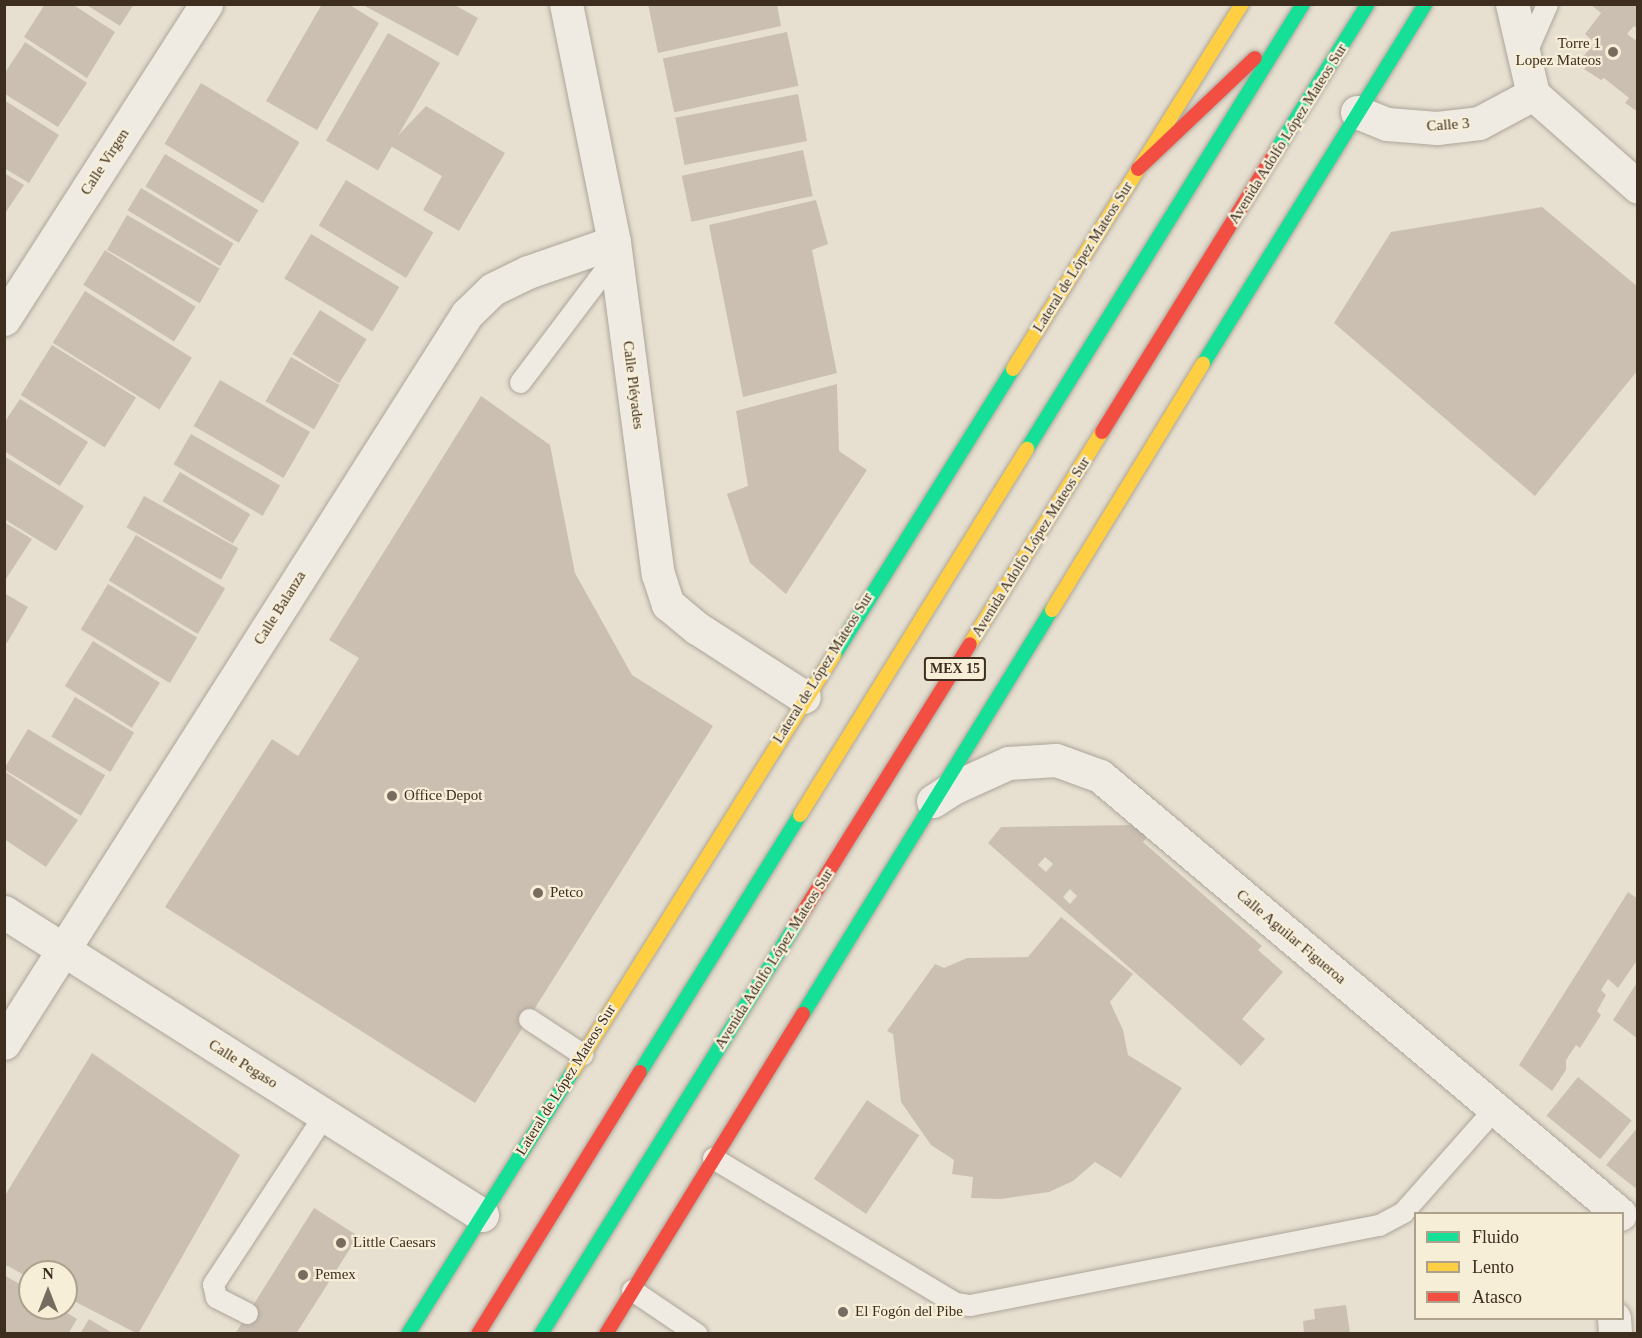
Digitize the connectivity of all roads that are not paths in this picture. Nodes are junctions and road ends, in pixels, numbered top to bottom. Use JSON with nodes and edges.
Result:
{"nodes":[{"id":1,"x":206,"y":4,"type":"edge"},
{"id":2,"x":566,"y":4,"type":"edge"},
{"id":3,"x":1242,"y":4,"type":"edge"},
{"id":4,"x":1303,"y":4,"type":"edge"},
{"id":5,"x":1368,"y":4,"type":"edge"},
{"id":6,"x":1425,"y":4,"type":"edge"},
{"id":7,"x":1512,"y":4,"type":"edge"},
{"id":8,"x":1547,"y":4,"type":"edge"},
{"id":9,"x":1289,"y":26,"type":"junction"},
{"id":10,"x":1526,"y":52,"type":"junction"},
{"id":11,"x":1533,"y":94,"type":"junction"},
{"id":12,"x":1357,"y":112,"type":"junction"},
{"id":13,"x":1138,"y":169,"type":"junction"},
{"id":14,"x":1638,"y":187,"type":"edge"},
{"id":15,"x":615,"y":249,"type":"junction"},
{"id":16,"x":4,"y":319,"type":"edge"},
{"id":17,"x":520,"y":382,"type":"dead end"},
{"id":18,"x":804,"y":698,"type":"junction"},
{"id":19,"x":933,"y":801,"type":"junction"},
{"id":20,"x":4,"y":912,"type":"edge"},
{"id":21,"x":63,"y":950,"type":"junction"},
{"id":22,"x":529,"y":1019,"type":"dead end"},
{"id":23,"x":4,"y":1043,"type":"edge"},
{"id":24,"x":582,"y":1054,"type":"junction"},
{"id":25,"x":1495,"y":1108,"type":"junction"},
{"id":26,"x":324,"y":1115,"type":"junction"},
{"id":27,"x":714,"y":1158,"type":"junction"},
{"id":28,"x":1611,"y":1210,"type":"edge"},
{"id":29,"x":482,"y":1215,"type":"junction"},
{"id":30,"x":1624,"y":1219,"type":"edge"},
{"id":31,"x":1638,"y":1229,"type":"edge"},
{"id":32,"x":632,"y":1290,"type":"junction"},
{"id":33,"x":247,"y":1313,"type":"dead end"},
{"id":34,"x":408,"y":1334,"type":"edge"},
{"id":35,"x":478,"y":1334,"type":"edge"},
{"id":36,"x":541,"y":1334,"type":"edge"},
{"id":37,"x":606,"y":1334,"type":"edge"},
{"id":38,"x":698,"y":1334,"type":"edge"}],
"edges":[{"from":1,"to":16,"type":"street","name":"Calle Virgen"},
{"from":2,"to":15,"type":"street","name":"Calle Pléyades"},
{"from":3,"to":13,"type":"main road","name":"Lateral de López Mateos Sur"},
{"from":4,"to":9,"type":"main road","number":"MEX 15"},
{"from":5,"to":36,"type":"main road","name":"Avenida Adolfo López Mateos Sur","number":"MEX 15"},
{"from":6,"to":12,"type":"main road"},
{"from":7,"to":10,"type":"street"},
{"from":8,"to":10,"type":"lane"},
{"from":9,"to":13,"type":"main road"},
{"from":9,"to":35,"type":"main road","number":"MEX 15"},
{"from":10,"to":11,"type":"street"},
{"from":11,"to":12,"type":"street","name":"Calle 3"},
{"from":11,"to":14,"type":"street"},
{"from":12,"to":19,"type":"main road"},
{"from":13,"to":18,"type":"main road","name":"Lateral de López Mateos Sur"},
{"from":15,"to":17,"type":"lane"},
{"from":15,"to":18,"type":"street","name":"Calle Pléyades"},
{"from":15,"to":21,"type":"street","name":"Calle Balanza"},
{"from":18,"to":24,"type":"main road","name":"Lateral de López Mateos Sur"},
{"from":19,"to":25,"type":"street","name":"Calle Aguilar Figueroa"},
{"from":19,"to":27,"type":"main road"},
{"from":20,"to":21,"type":"street","name":"Calle Pegaso"},
{"from":21,"to":23,"type":"street","name":"Calle Balanza"},
{"from":21,"to":26,"type":"street","name":"Calle Pegaso"},
{"from":22,"to":24,"type":"lane"},
{"from":24,"to":29,"type":"main road","name":"Lateral de López Mateos Sur"},
{"from":25,"to":27,"type":"lane"},
{"from":25,"to":28,"type":"street","name":"Calle Aguilar Figueroa"},
{"from":26,"to":29,"type":"street","name":"Calle Pegaso"},
{"from":26,"to":33,"type":"lane"},
{"from":27,"to":32,"type":"main road"},
{"from":29,"to":34,"type":"main road","name":"Lateral de López Mateos Sur"},
{"from":30,"to":31,"type":"street","name":"Calle Aguilar Figueroa"},
{"from":32,"to":37,"type":"main road"},
{"from":32,"to":38,"type":"lane"}]}
